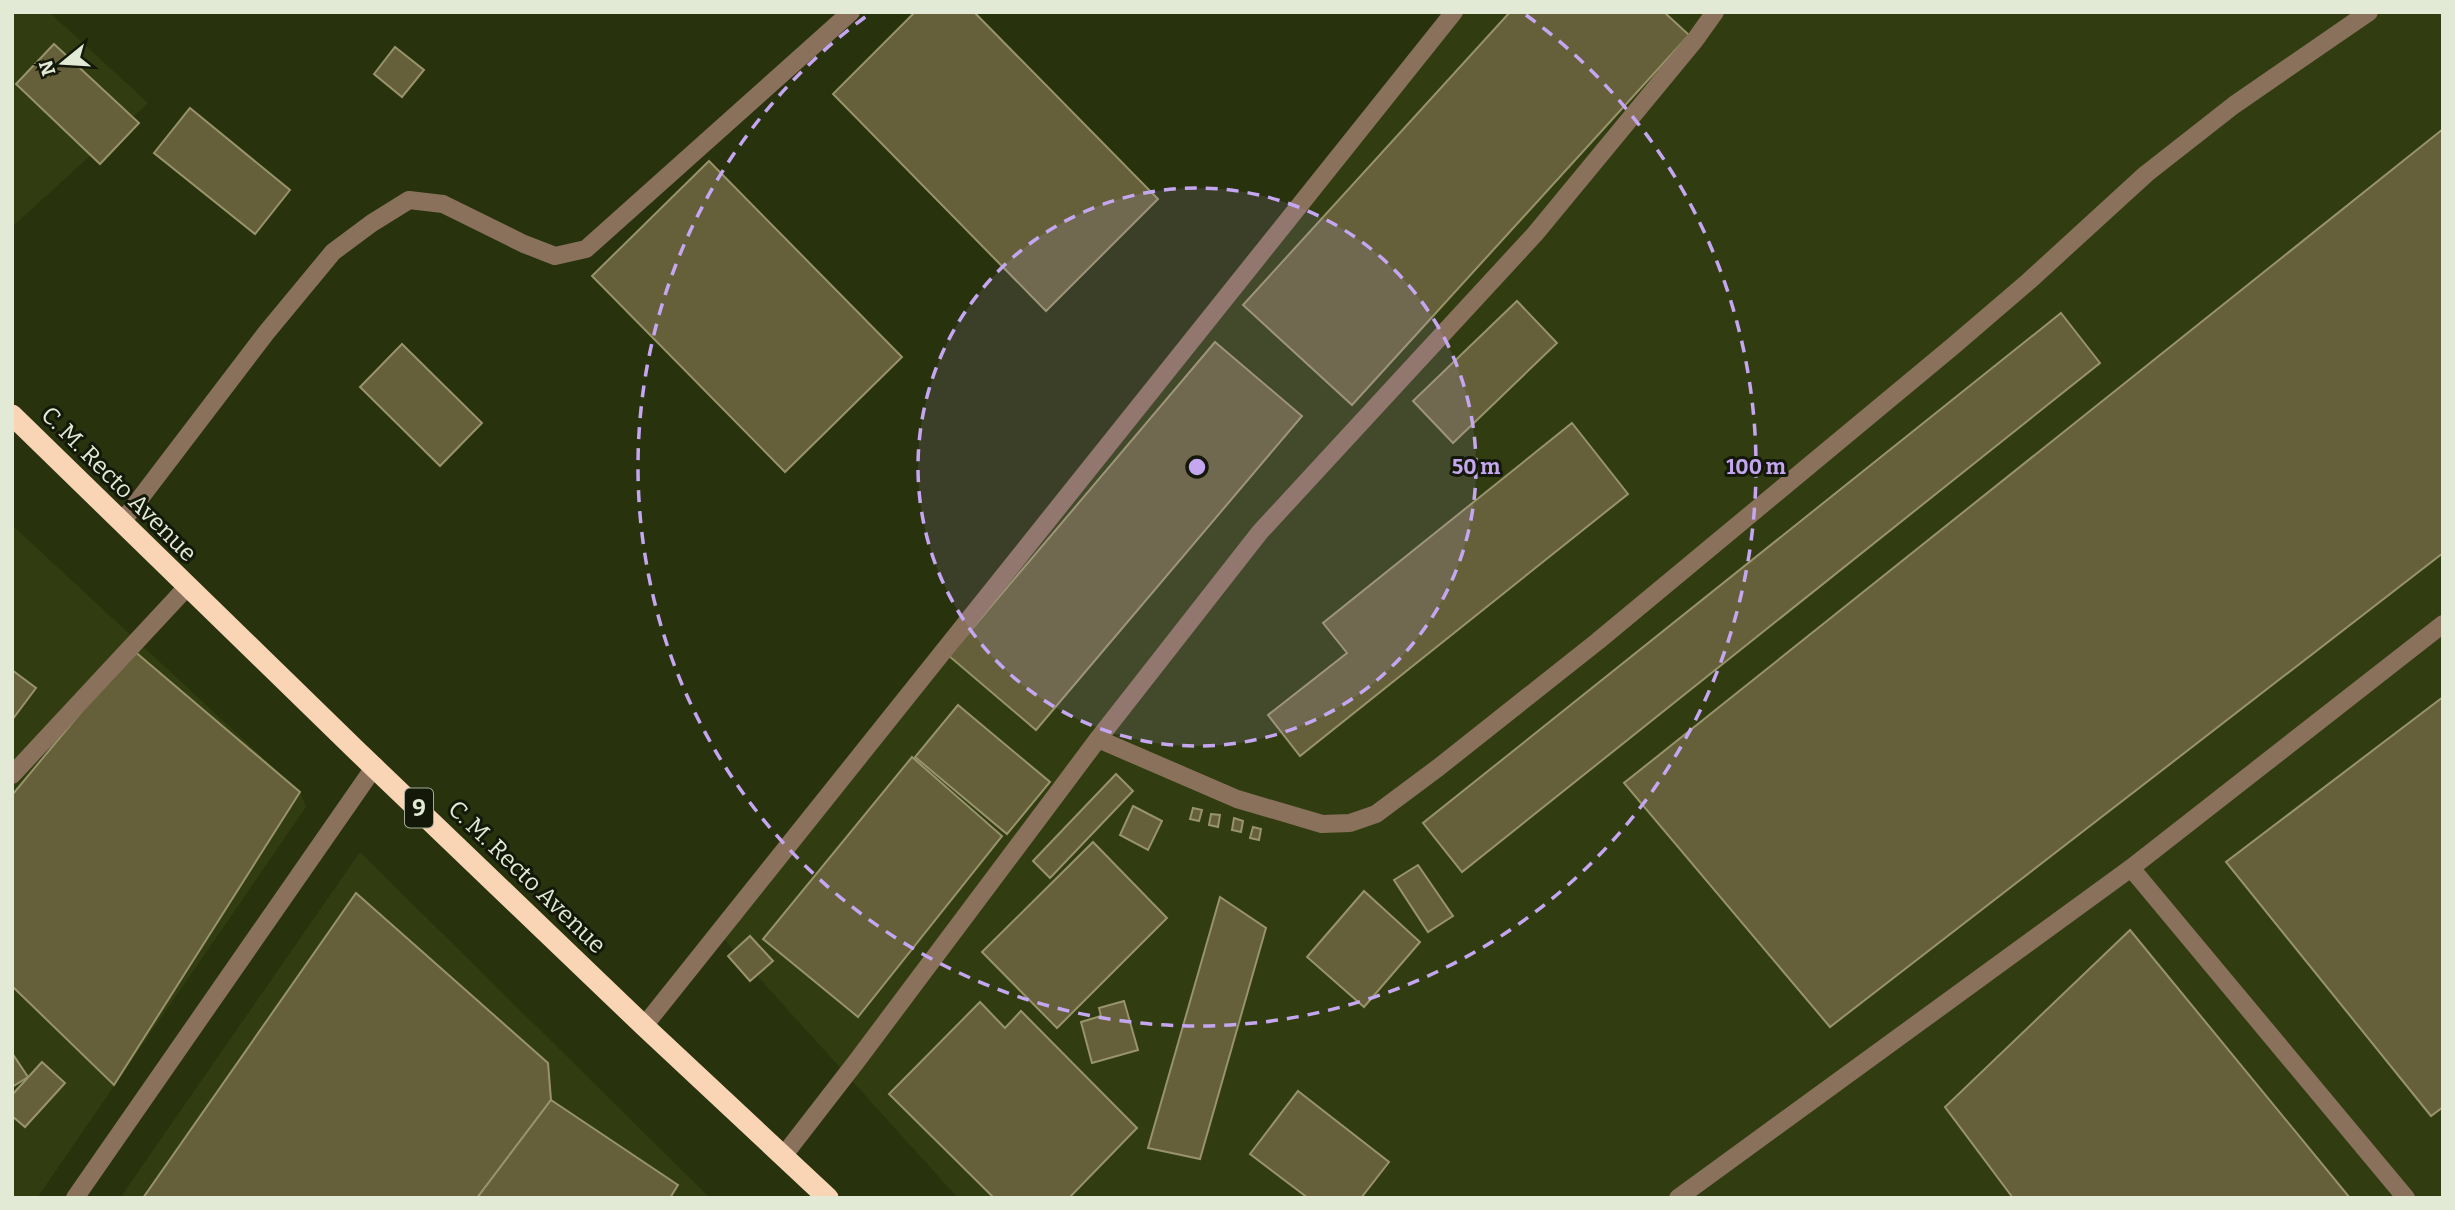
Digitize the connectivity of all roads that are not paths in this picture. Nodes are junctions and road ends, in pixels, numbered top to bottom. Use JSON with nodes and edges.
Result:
{"nodes":[{"id":1,"x":851,"y":12,"type":"edge"},
{"id":2,"x":1454,"y":12,"type":"edge"},
{"id":3,"x":1715,"y":12,"type":"edge"},
{"id":4,"x":2369,"y":12,"type":"edge"},
{"id":5,"x":12,"y":415,"type":"edge"},
{"id":6,"x":122,"y":522,"type":"junction"},
{"id":7,"x":187,"y":587,"type":"junction"},
{"id":8,"x":2443,"y":624,"type":"edge"},
{"id":9,"x":1098,"y":739,"type":"junction"},
{"id":10,"x":375,"y":766,"type":"junction"},
{"id":11,"x":12,"y":775,"type":"edge"},
{"id":12,"x":2131,"y":868,"type":"junction"},
{"id":13,"x":644,"y":1026,"type":"junction"},
{"id":14,"x":784,"y":1155,"type":"junction"},
{"id":15,"x":75,"y":1198,"type":"edge"},
{"id":16,"x":828,"y":1198,"type":"edge"},
{"id":17,"x":1678,"y":1198,"type":"edge"},
{"id":18,"x":2406,"y":1198,"type":"edge"}],
"edges":[{"from":1,"to":6,"type":"lane"},
{"from":2,"to":13,"type":"lane"},
{"from":3,"to":9,"type":"lane"},
{"from":4,"to":9,"type":"lane"},
{"from":5,"to":6,"type":"highway","name":"C. M. Recto Avenue","number":"9"},
{"from":6,"to":7,"type":"highway","name":"C. M. Recto Avenue","number":"9"},
{"from":7,"to":10,"type":"highway","name":"C. M. Recto Avenue","number":"9"},
{"from":7,"to":11,"type":"lane"},
{"from":8,"to":12,"type":"lane"},
{"from":9,"to":14,"type":"lane"},
{"from":10,"to":13,"type":"highway","name":"C. M. Recto Avenue","number":"9"},
{"from":10,"to":15,"type":"lane"},
{"from":12,"to":17,"type":"lane"},
{"from":12,"to":18,"type":"lane"},
{"from":13,"to":14,"type":"highway","name":"C. M. Recto Avenue","number":"9"},
{"from":14,"to":16,"type":"highway","name":"C. M. Recto Avenue","number":"9"}]}
